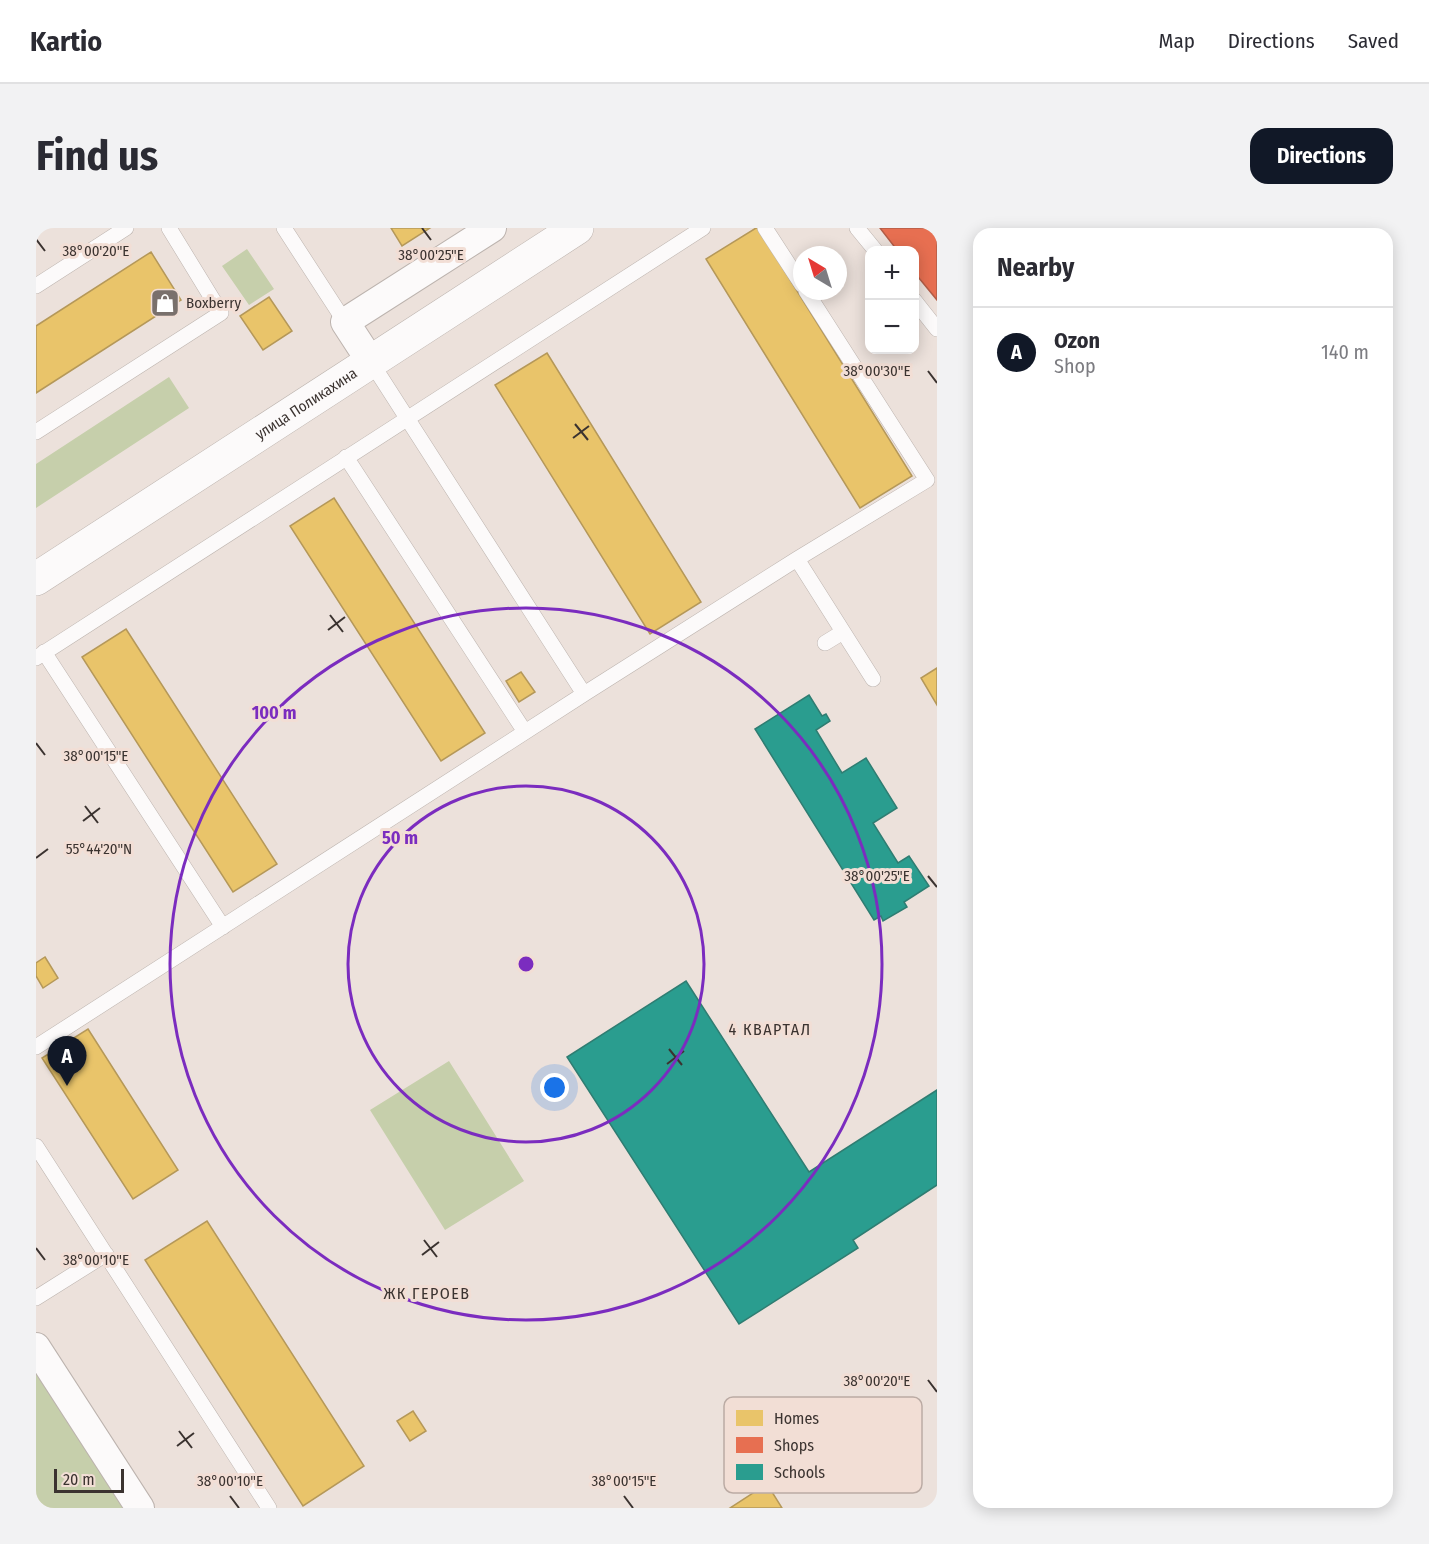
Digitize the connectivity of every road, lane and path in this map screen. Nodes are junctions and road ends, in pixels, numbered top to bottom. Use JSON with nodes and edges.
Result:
{"nodes":[{"id":1,"x":126,"y":228,"type":"edge"},
{"id":2,"x":169,"y":228,"type":"edge"},
{"id":3,"x":284,"y":228,"type":"edge"},
{"id":4,"x":492,"y":228,"type":"edge"},
{"id":5,"x":577,"y":228,"type":"edge"},
{"id":6,"x":703,"y":228,"type":"edge"},
{"id":7,"x":765,"y":228,"type":"edge"},
{"id":8,"x":857,"y":228,"type":"edge"},
{"id":9,"x":872,"y":246,"type":"edge"},
{"id":10,"x":793,"y":271,"type":"edge"},
{"id":11,"x":36,"y":286,"type":"edge"},
{"id":12,"x":812,"y":300,"type":"edge"},
{"id":13,"x":919,"y":305,"type":"edge"},
{"id":14,"x":345,"y":321,"type":"junction"},
{"id":15,"x":937,"y":328,"type":"edge"},
{"id":16,"x":371,"y":362,"type":"junction"},
{"id":17,"x":406,"y":418,"type":"junction"},
{"id":18,"x":36,"y":432,"type":"edge"},
{"id":19,"x":346,"y":458,"type":"junction"},
{"id":20,"x":797,"y":559,"type":"junction"},
{"id":21,"x":36,"y":579,"type":"edge"},
{"id":22,"x":843,"y":632,"type":"junction"},
{"id":23,"x":825,"y":643,"type":"dead end"},
{"id":24,"x":40,"y":655,"type":"edge"},
{"id":25,"x":873,"y":679,"type":"dead end"},
{"id":26,"x":584,"y":694,"type":"junction"},
{"id":27,"x":525,"y":732,"type":"junction"},
{"id":28,"x":223,"y":927,"type":"junction"},
{"id":29,"x":36,"y":1047,"type":"edge"},
{"id":30,"x":36,"y":1146,"type":"edge"},
{"id":31,"x":106,"y":1254,"type":"junction"},
{"id":32,"x":36,"y":1298,"type":"edge"},
{"id":33,"x":36,"y":1347,"type":"edge"},
{"id":34,"x":140,"y":1508,"type":"edge"},
{"id":35,"x":269,"y":1508,"type":"edge"}],
"edges":[{"from":1,"to":11,"type":"lane"},
{"from":2,"to":18,"type":"lane"},
{"from":3,"to":14,"type":"lane"},
{"from":4,"to":14,"type":"street"},
{"from":5,"to":16,"type":"street","name":"улица Поликахина"},
{"from":6,"to":17,"type":"lane"},
{"from":7,"to":10,"type":"lane"},
{"from":8,"to":9,"type":"lane"},
{"from":12,"to":20,"type":"lane"},
{"from":13,"to":15,"type":"lane"},
{"from":14,"to":16,"type":"street"},
{"from":16,"to":17,"type":"lane"},
{"from":16,"to":21,"type":"street","name":"улица Поликахина"},
{"from":17,"to":19,"type":"lane"},
{"from":17,"to":26,"type":"lane"},
{"from":19,"to":24,"type":"lane"},
{"from":19,"to":27,"type":"lane"},
{"from":20,"to":22,"type":"lane"},
{"from":20,"to":26,"type":"lane"},
{"from":22,"to":23,"type":"lane"},
{"from":22,"to":25,"type":"lane"},
{"from":24,"to":28,"type":"lane"},
{"from":26,"to":27,"type":"lane"},
{"from":27,"to":28,"type":"lane"},
{"from":28,"to":29,"type":"lane"},
{"from":30,"to":31,"type":"lane"},
{"from":31,"to":32,"type":"lane"},
{"from":31,"to":35,"type":"lane"},
{"from":33,"to":34,"type":"street"}]}
